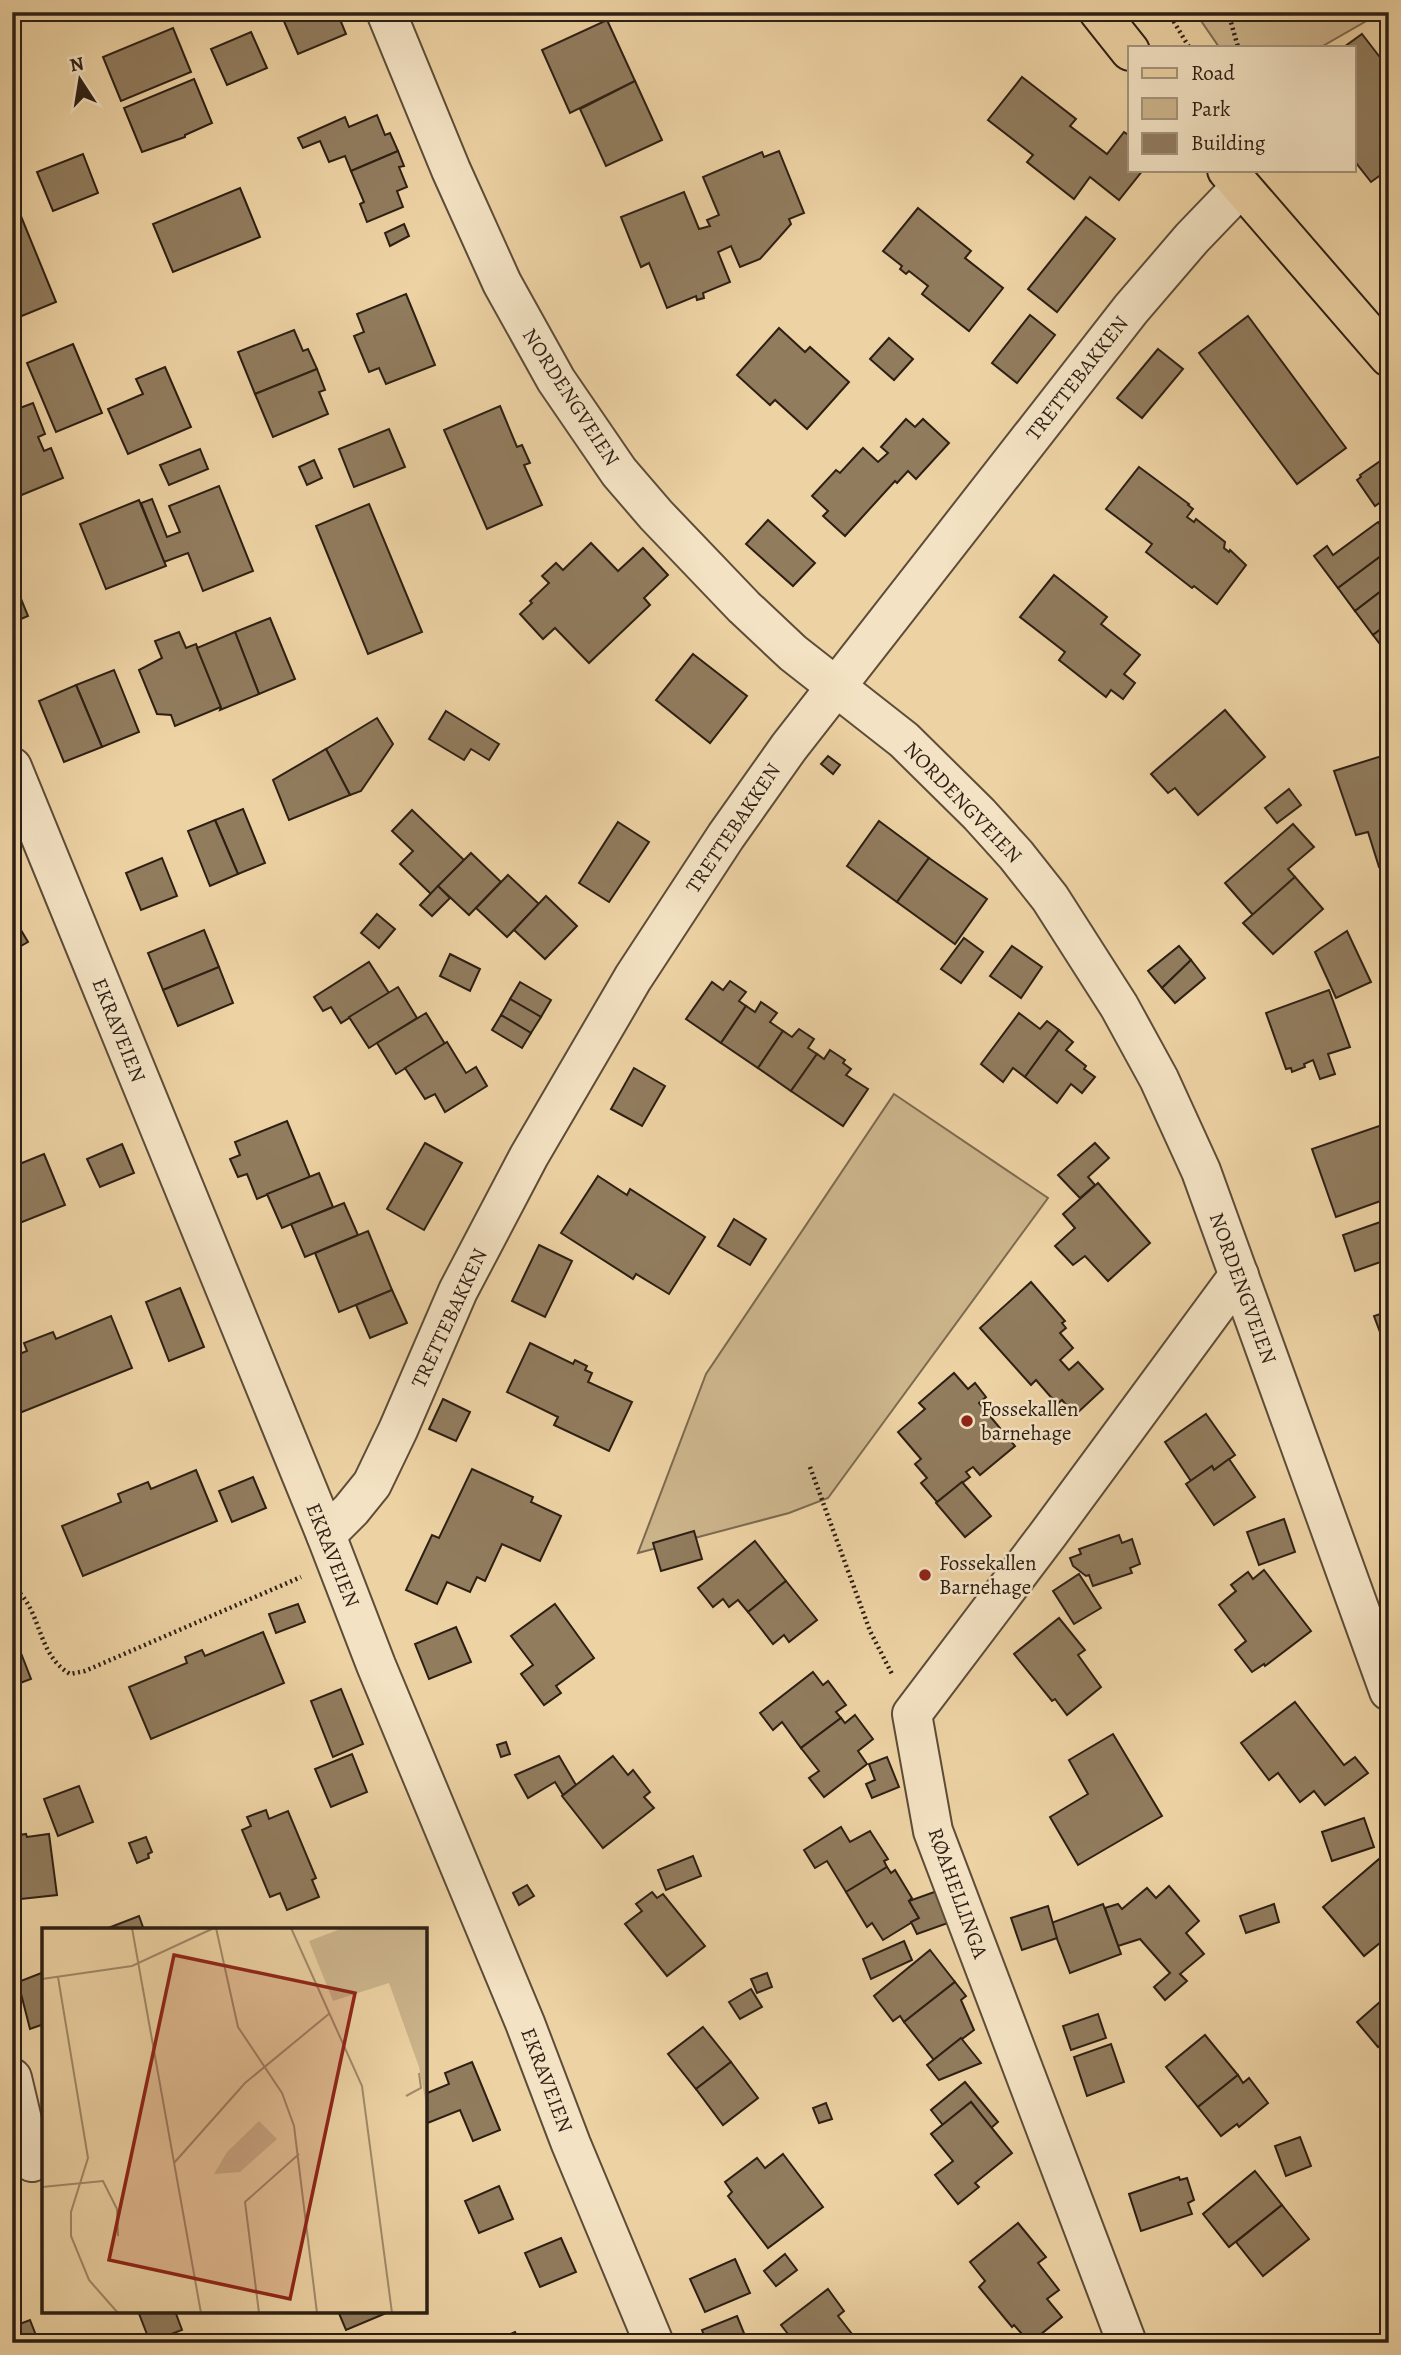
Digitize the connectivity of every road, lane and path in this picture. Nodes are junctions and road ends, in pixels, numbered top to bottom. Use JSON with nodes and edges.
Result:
{"nodes":[{"id":1,"x":386,"y":12,"type":"edge"},
{"id":2,"x":1099,"y":12,"type":"edge"},
{"id":3,"x":1168,"y":12,"type":"edge"},
{"id":4,"x":1228,"y":12,"type":"edge"},
{"id":5,"x":1188,"y":46,"type":"edge"},
{"id":6,"x":1238,"y":46,"type":"edge"},
{"id":7,"x":1128,"y":48,"type":"edge"},
{"id":8,"x":1234,"y":178,"type":"edge"},
{"id":9,"x":1389,"y":357,"type":"edge"},
{"id":10,"x":837,"y":686,"type":"junction"},
{"id":11,"x":12,"y":767,"type":"edge"},
{"id":12,"x":1239,"y":1275,"type":"junction"},
{"id":13,"x":810,"y":1467,"type":"dead end"},
{"id":14,"x":331,"y":1548,"type":"junction"},
{"id":15,"x":12,"y":1586,"type":"edge"},
{"id":16,"x":1389,"y":1691,"type":"edge"},
{"id":17,"x":912,"y":1714,"type":"junction"},
{"id":18,"x":12,"y":2078,"type":"edge"},
{"id":19,"x":32,"y":2162,"type":"dead end"},
{"id":20,"x":654,"y":2343,"type":"edge"},
{"id":21,"x":1127,"y":2343,"type":"edge"}],
"edges":[{"from":1,"to":10,"type":"street","name":"NORDENGVEIEN"},
{"from":2,"to":7,"type":"main road"},
{"from":3,"to":5,"type":"path"},
{"from":4,"to":6,"type":"path"},
{"from":8,"to":9,"type":"main road"},
{"from":8,"to":10,"type":"street","name":"TRETTEBAKKEN"},
{"from":10,"to":12,"type":"street","name":"NORDENGVEIEN"},
{"from":10,"to":14,"type":"street","name":"TRETTEBAKKEN"},
{"from":11,"to":14,"type":"street","name":"EKRAVEIEN"},
{"from":12,"to":16,"type":"street","name":"NORDENGVEIEN"},
{"from":12,"to":17,"type":"street"},
{"from":13,"to":17,"type":"path"},
{"from":14,"to":15,"type":"path"},
{"from":14,"to":20,"type":"street","name":"EKRAVEIEN"},
{"from":17,"to":21,"type":"street","name":"RØAHELLINGA"},
{"from":18,"to":19,"type":"street"}]}
